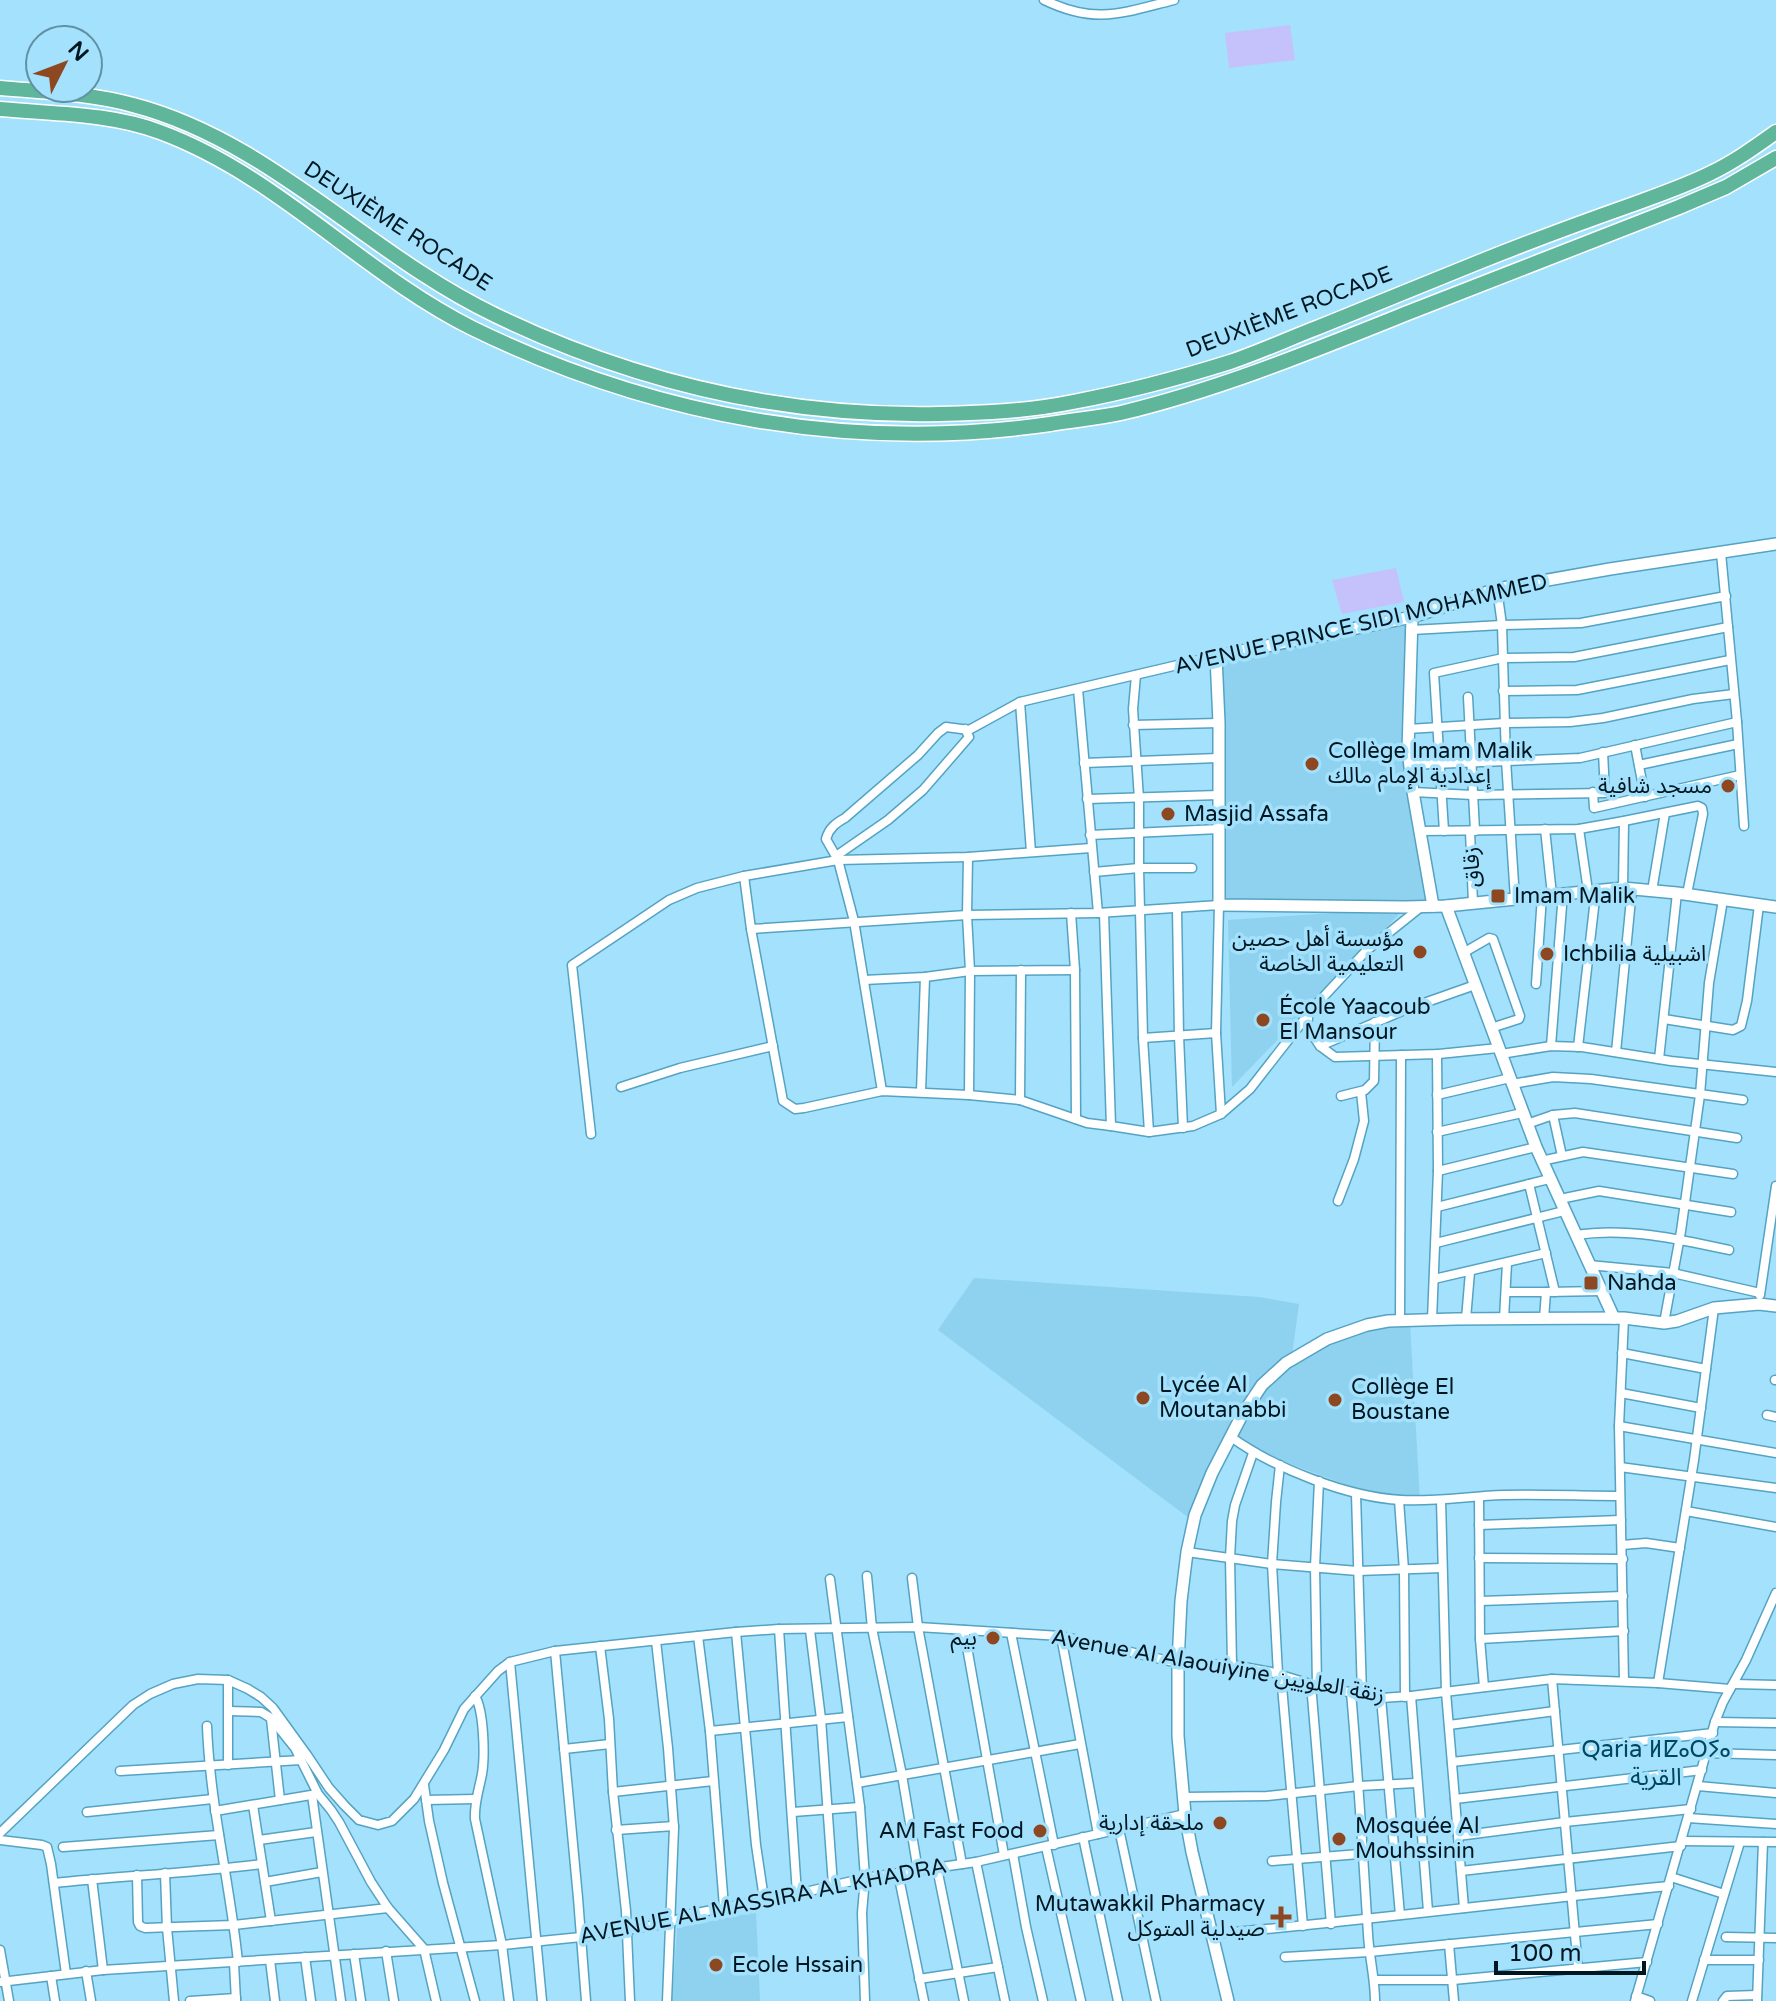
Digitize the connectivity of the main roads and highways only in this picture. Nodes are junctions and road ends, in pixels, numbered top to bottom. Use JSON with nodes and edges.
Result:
{"nodes":[{"id":1,"x":0,"y":88,"type":"edge"},
{"id":2,"x":0,"y":109,"type":"edge"},
{"id":3,"x":1776,"y":132,"type":"edge"},
{"id":4,"x":1776,"y":158,"type":"edge"}],
"edges":[{"from":1,"to":3,"type":"highway","name":"DEUXIÈME ROCADE"},
{"from":2,"to":4,"type":"highway","name":"DEUXIÈME ROCADE"}]}
